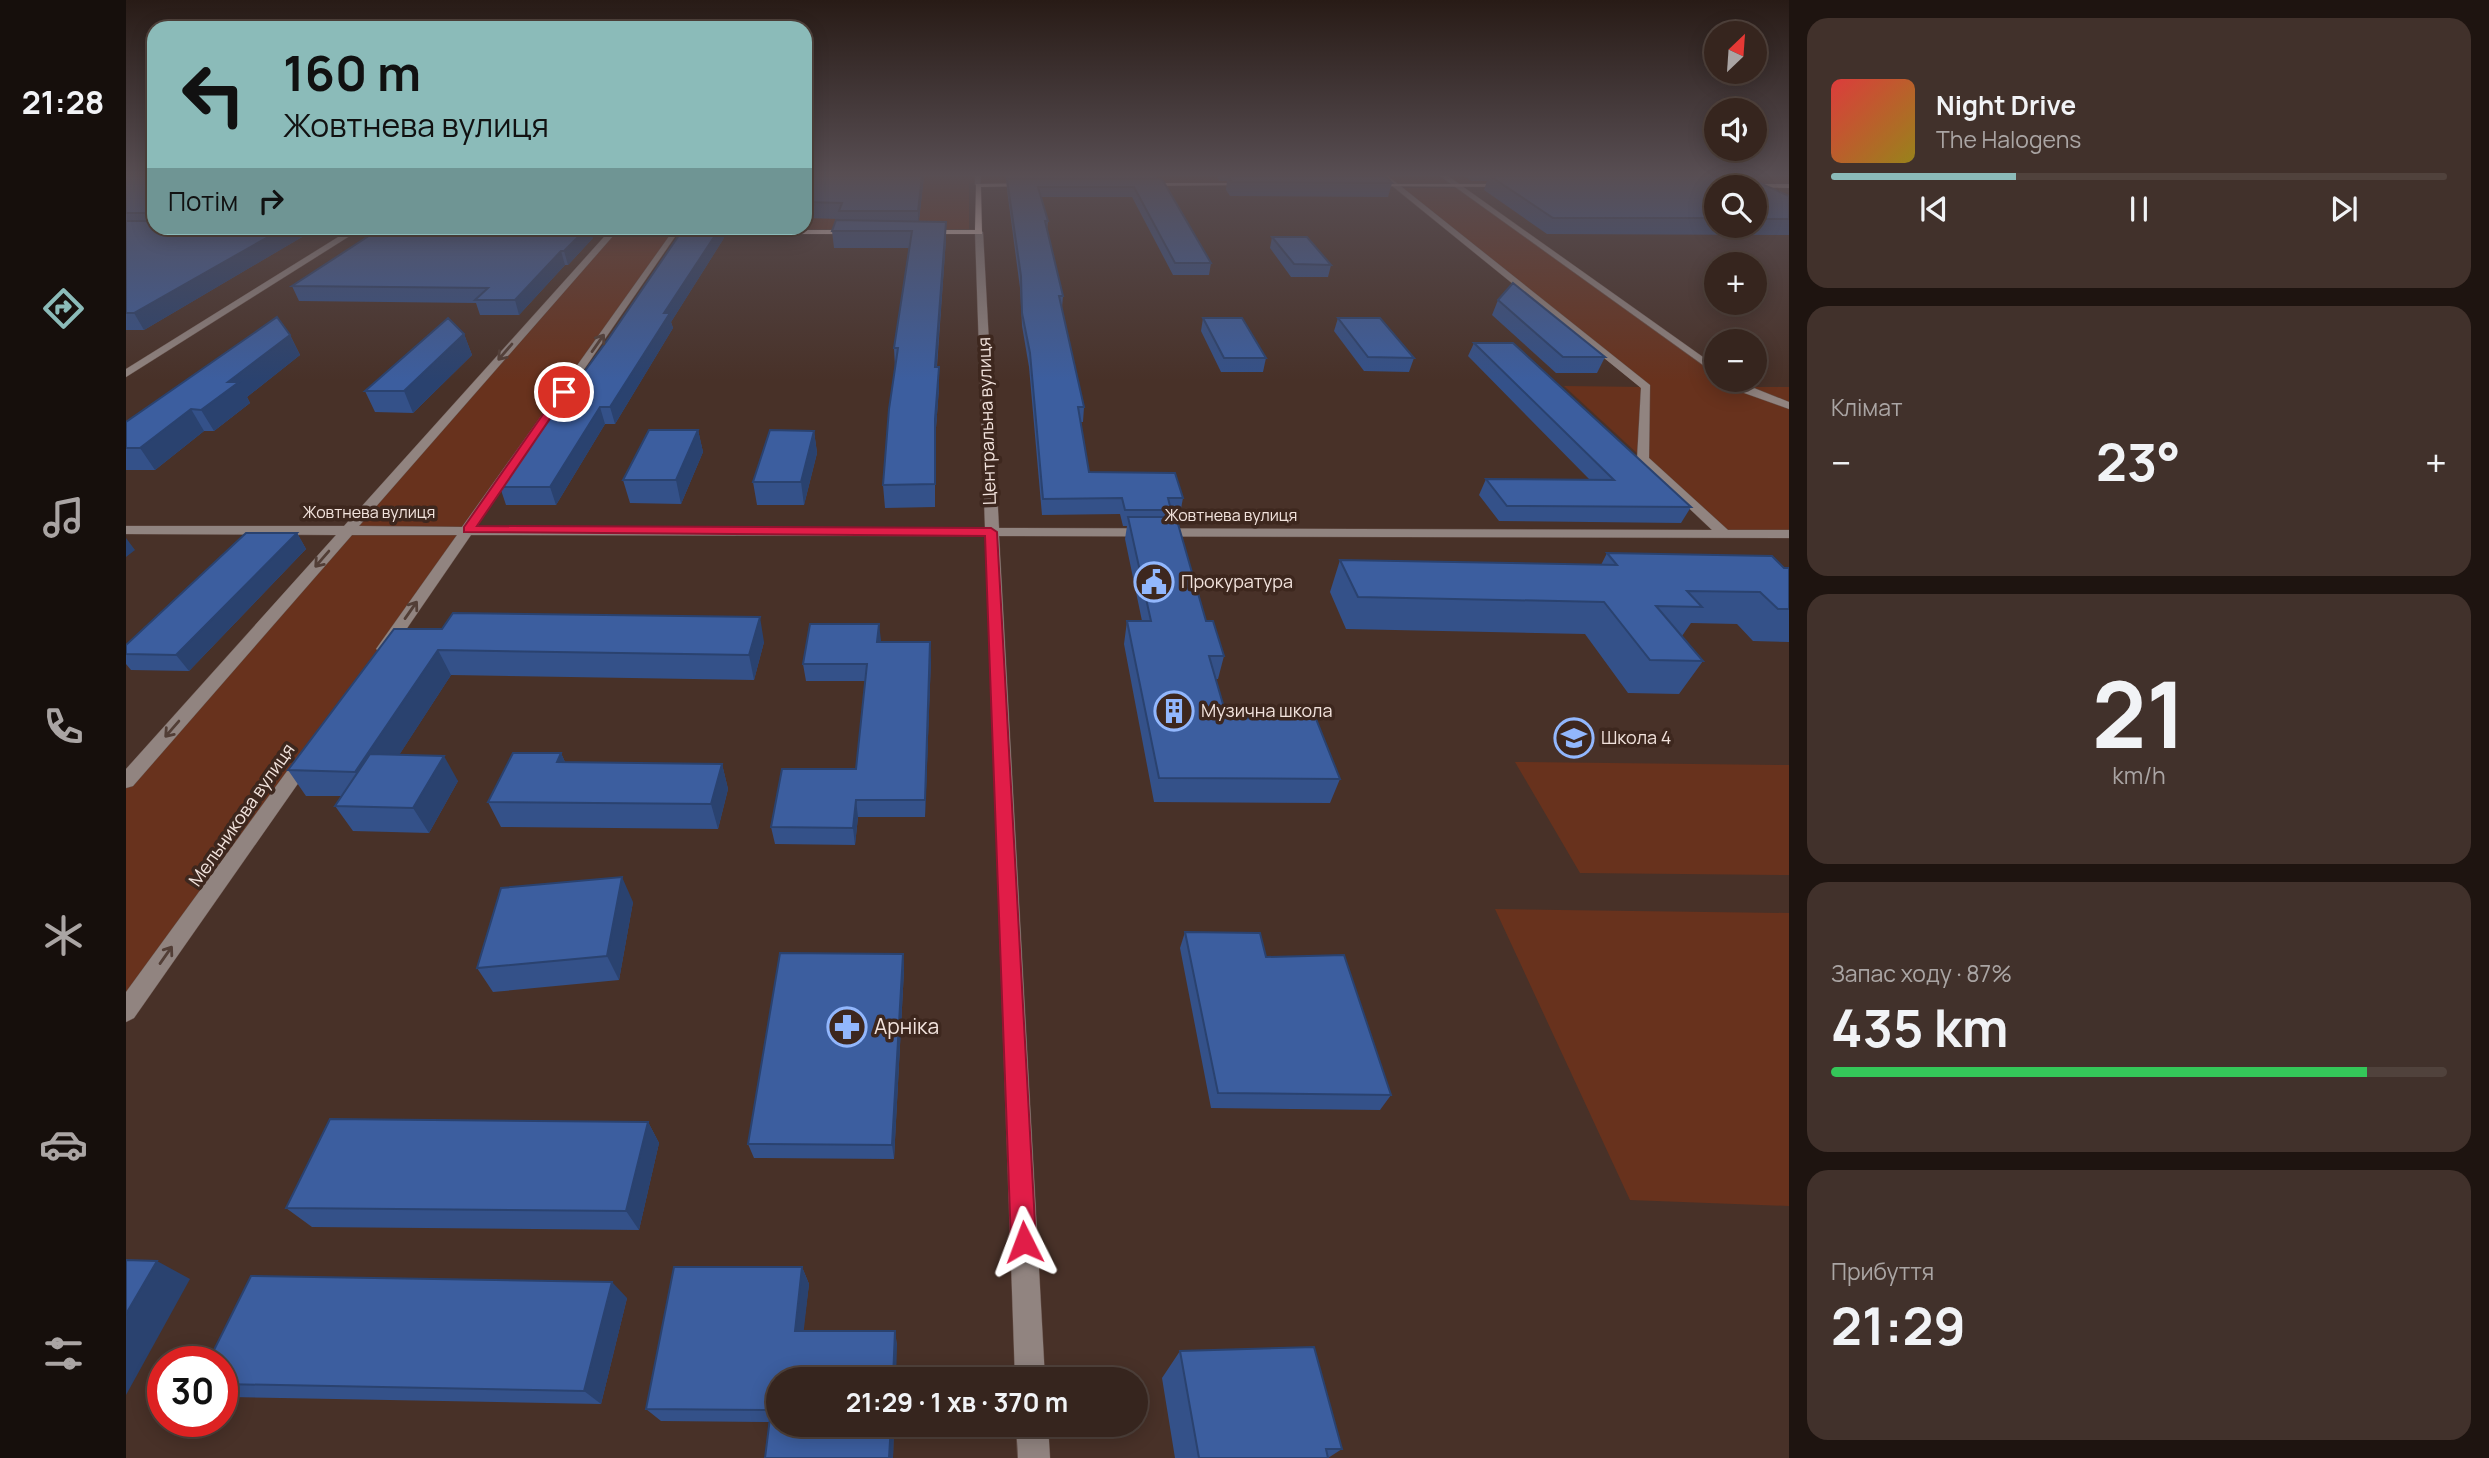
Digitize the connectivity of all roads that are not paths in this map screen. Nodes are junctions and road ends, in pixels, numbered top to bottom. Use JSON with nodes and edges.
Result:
{"nodes":[{"id":1,"x":333,"y":244,"type":"edge"},
{"id":2,"x":601,"y":244,"type":"edge"},
{"id":3,"x":666,"y":244,"type":"edge"},
{"id":4,"x":979,"y":244,"type":"edge"},
{"id":5,"x":1467,"y":244,"type":"edge"},
{"id":6,"x":1537,"y":244,"type":"edge"},
{"id":7,"x":1704,"y":363,"type":"edge"},
{"id":8,"x":126,"y":374,"type":"edge"},
{"id":9,"x":1751,"y":392,"type":"edge"},
{"id":10,"x":1789,"y":406,"type":"edge"},
{"id":11,"x":468,"y":529,"type":"junction"},
{"id":12,"x":126,"y":530,"type":"edge"},
{"id":13,"x":348,"y":530,"type":"junction"},
{"id":14,"x":991,"y":532,"type":"junction"},
{"id":15,"x":1724,"y":534,"type":"junction"},
{"id":16,"x":1789,"y":534,"type":"edge"},
{"id":17,"x":373,"y":664,"type":"edge"},
{"id":18,"x":317,"y":742,"type":"edge"},
{"id":19,"x":126,"y":781,"type":"edge"},
{"id":20,"x":126,"y":1011,"type":"edge"},
{"id":21,"x":1029,"y":1367,"type":"edge"},
{"id":22,"x":1033,"y":1437,"type":"edge"},
{"id":23,"x":1034,"y":1458,"type":"edge"}],
"edges":[{"from":1,"to":8,"type":"street"},
{"from":2,"to":13,"type":"street","one_way":true},
{"from":11,"to":3,"type":"street","one_way":true},
{"from":4,"to":14,"type":"street","name":"Центральна вулиця"},
{"from":5,"to":15,"type":"street"},
{"from":6,"to":7,"type":"street"},
{"from":9,"to":10,"type":"street"},
{"from":11,"to":13,"type":"street","name":"Жовтнева вулиця"},
{"from":11,"to":14,"type":"street","name":"Жовтнева вулиця"},
{"from":17,"to":11,"type":"street","one_way":true},
{"from":12,"to":13,"type":"street","name":"Жовтнева вулиця"},
{"from":13,"to":19,"type":"street","one_way":true},
{"from":14,"to":15,"type":"street","name":"Жовтнева вулиця"},
{"from":14,"to":21,"type":"street","name":"Центральна вулиця"},
{"from":15,"to":16,"type":"street","name":"Жовтнева вулиця"},
{"from":20,"to":18,"type":"street","name":"Мельникова вулиця","one_way":true},
{"from":22,"to":23,"type":"street"}]}
